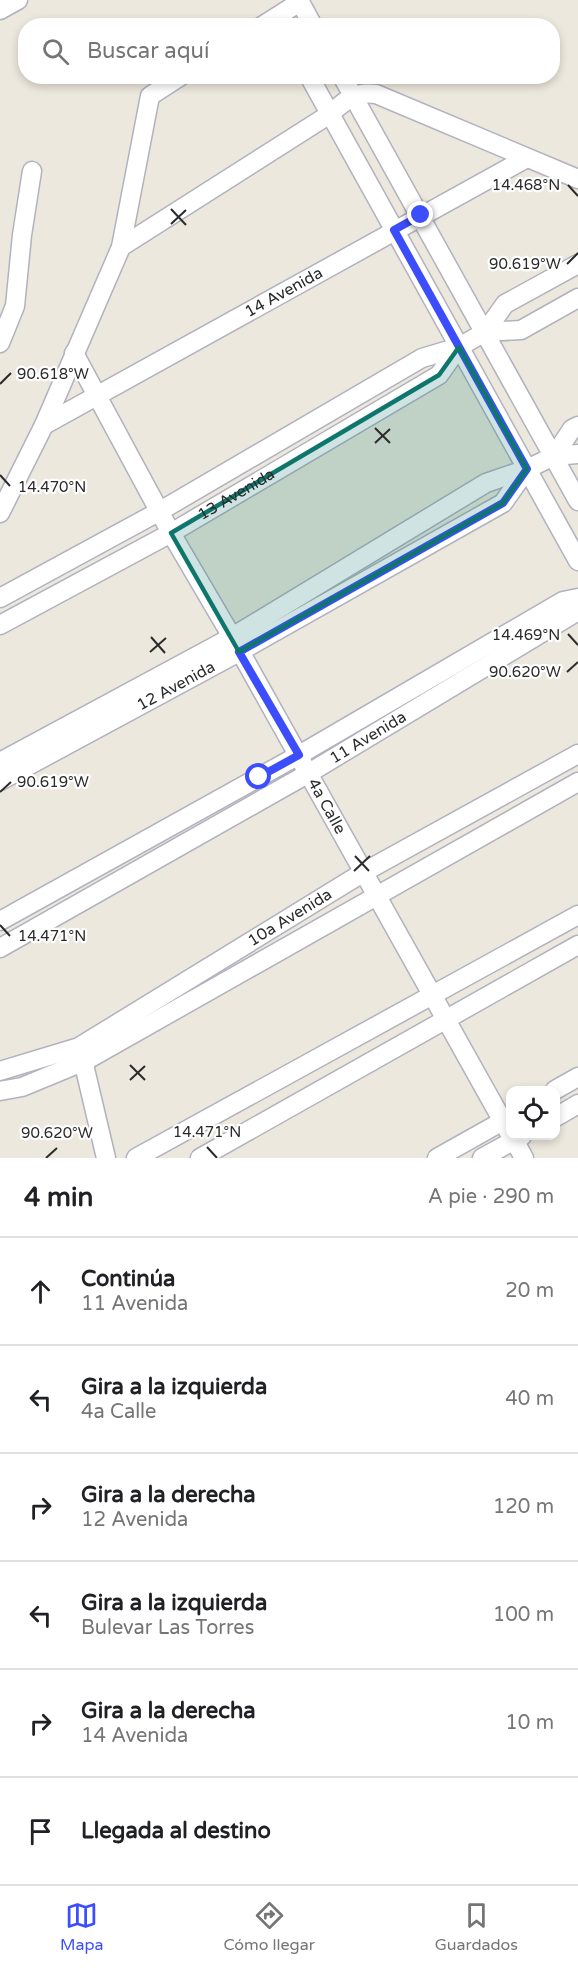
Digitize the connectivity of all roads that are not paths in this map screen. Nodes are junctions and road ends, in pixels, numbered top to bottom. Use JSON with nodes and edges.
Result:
{"nodes":[{"id":1,"x":18,"y":0,"type":"edge"},
{"id":2,"x":300,"y":1,"type":"edge"},
{"id":3,"x":0,"y":10,"type":"edge"},
{"id":4,"x":279,"y":18,"type":"edge"},
{"id":5,"x":310,"y":18,"type":"edge"},
{"id":6,"x":169,"y":84,"type":"edge"},
{"id":7,"x":313,"y":84,"type":"edge"},
{"id":8,"x":346,"y":84,"type":"edge"},
{"id":9,"x":352,"y":95,"type":"junction"},
{"id":10,"x":330,"y":114,"type":"junction"},
{"id":11,"x":525,"y":159,"type":"junction"},
{"id":12,"x":32,"y":171,"type":"dead end"},
{"id":13,"x":578,"y":180,"type":"edge"},
{"id":14,"x":421,"y":215,"type":"junction"},
{"id":15,"x":394,"y":230,"type":"junction"},
{"id":16,"x":121,"y":247,"type":"junction"},
{"id":17,"x":578,"y":264,"type":"edge"},
{"id":18,"x":578,"y":298,"type":"edge"},
{"id":19,"x":485,"y":332,"type":"junction"},
{"id":20,"x":0,"y":343,"type":"edge"},
{"id":21,"x":459,"y":347,"type":"junction"},
{"id":22,"x":74,"y":353,"type":"junction"},
{"id":23,"x":98,"y":396,"type":"junction"},
{"id":24,"x":44,"y":425,"type":"junction"},
{"id":25,"x":578,"y":426,"type":"edge"},
{"id":26,"x":578,"y":454,"type":"edge"},
{"id":27,"x":554,"y":456,"type":"junction"},
{"id":28,"x":527,"y":469,"type":"junction"},
{"id":29,"x":578,"y":501,"type":"edge"},
{"id":30,"x":160,"y":511,"type":"junction"},
{"id":31,"x":0,"y":513,"type":"edge"},
{"id":32,"x":171,"y":533,"type":"junction"},
{"id":33,"x":578,"y":561,"type":"edge"},
{"id":34,"x":0,"y":597,"type":"edge"},
{"id":35,"x":578,"y":598,"type":"edge"},
{"id":36,"x":578,"y":611,"type":"edge"},
{"id":37,"x":0,"y":625,"type":"edge"},
{"id":38,"x":235,"y":644,"type":"junction"},
{"id":39,"x":578,"y":754,"type":"edge"},
{"id":40,"x":299,"y":755,"type":"junction"},
{"id":41,"x":0,"y":762,"type":"edge"},
{"id":42,"x":309,"y":773,"type":"junction"},
{"id":43,"x":0,"y":781,"type":"edge"},
{"id":44,"x":578,"y":782,"type":"edge"},
{"id":45,"x":364,"y":872,"type":"junction"},
{"id":46,"x":377,"y":895,"type":"junction"},
{"id":47,"x":578,"y":915,"type":"edge"},
{"id":48,"x":0,"y":921,"type":"edge"},
{"id":49,"x":578,"y":945,"type":"edge"},
{"id":50,"x":0,"y":948,"type":"edge"},
{"id":51,"x":433,"y":996,"type":"junction"},
{"id":52,"x":446,"y":1018,"type":"junction"},
{"id":53,"x":82,"y":1054,"type":"junction"},
{"id":54,"x":0,"y":1071,"type":"edge"},
{"id":55,"x":578,"y":1077,"type":"edge"},
{"id":56,"x":560,"y":1087,"type":"edge"},
{"id":57,"x":0,"y":1091,"type":"edge"},
{"id":58,"x":578,"y":1104,"type":"edge"},
{"id":59,"x":560,"y":1114,"type":"edge"},
{"id":60,"x":506,"y":1120,"type":"edge"},
{"id":61,"x":506,"y":1132,"type":"edge"},
{"id":62,"x":506,"y":1136,"type":"edge"},
{"id":63,"x":516,"y":1140,"type":"edge"},
{"id":64,"x":106,"y":1158,"type":"edge"},
{"id":65,"x":136,"y":1158,"type":"edge"},
{"id":66,"x":200,"y":1158,"type":"edge"},
{"id":67,"x":436,"y":1158,"type":"edge"},
{"id":68,"x":482,"y":1158,"type":"edge"},
{"id":69,"x":524,"y":1158,"type":"edge"}],
"edges":[{"from":1,"to":3,"type":"street"},
{"from":2,"to":4,"type":"street"},
{"from":2,"to":5,"type":"street"},
{"from":6,"to":16,"type":"street"},
{"from":7,"to":10,"type":"street"},
{"from":8,"to":9,"type":"street"},
{"from":9,"to":10,"type":"street"},
{"from":9,"to":11,"type":"street"},
{"from":9,"to":14,"type":"street"},
{"from":10,"to":15,"type":"street"},
{"from":10,"to":16,"type":"street"},
{"from":11,"to":13,"type":"street"},
{"from":11,"to":14,"type":"street","name":"14 Avenida"},
{"from":12,"to":20,"type":"street"},
{"from":14,"to":15,"type":"street","name":"14 Avenida"},
{"from":14,"to":19,"type":"street"},
{"from":15,"to":21,"type":"street"},
{"from":15,"to":23,"type":"street","name":"14 Avenida"},
{"from":16,"to":22,"type":"street"},
{"from":17,"to":19,"type":"street","name":"13 Avenida"},
{"from":18,"to":19,"type":"street","name":"13 Avenida"},
{"from":19,"to":21,"type":"street","name":"13 Avenida"},
{"from":19,"to":27,"type":"street"},
{"from":21,"to":28,"type":"street"},
{"from":21,"to":30,"type":"street","name":"13 Avenida"},
{"from":21,"to":32,"type":"street","name":"13 Avenida"},
{"from":22,"to":23,"type":"street","name":"4a Calle"},
{"from":22,"to":24,"type":"street"},
{"from":23,"to":24,"type":"street","name":"14 Avenida"},
{"from":23,"to":30,"type":"street","name":"4a Calle"},
{"from":24,"to":31,"type":"street"},
{"from":25,"to":27,"type":"street"},
{"from":26,"to":27,"type":"street","name":"12 Avenida"},
{"from":27,"to":28,"type":"street","name":"12 Avenida"},
{"from":27,"to":29,"type":"street"},
{"from":28,"to":33,"type":"street"},
{"from":28,"to":38,"type":"street","name":"12 Avenida"},
{"from":28,"to":38,"type":"street","name":"12 Avenida"},
{"from":30,"to":32,"type":"street","name":"4a Calle"},
{"from":30,"to":34,"type":"street","name":"13 Avenida"},
{"from":32,"to":37,"type":"street","name":"13 Avenida"},
{"from":32,"to":38,"type":"street","name":"4a Calle"},
{"from":35,"to":40,"type":"street","name":"11 Avenida"},
{"from":36,"to":42,"type":"street","name":"11 Avenida"},
{"from":38,"to":40,"type":"street","name":"4a Calle"},
{"from":38,"to":41,"type":"street","name":"12 Avenida"},
{"from":38,"to":43,"type":"street","name":"12 Avenida"},
{"from":39,"to":45,"type":"street","name":"10a Avenida"},
{"from":40,"to":42,"type":"street","name":"4a Calle"},
{"from":40,"to":48,"type":"street","name":"11 Avenida"},
{"from":42,"to":45,"type":"street","name":"4a Calle"},
{"from":42,"to":50,"type":"street","name":"11 Avenida"},
{"from":44,"to":46,"type":"street","name":"10a Avenida"},
{"from":45,"to":46,"type":"street","name":"4a Calle"},
{"from":45,"to":53,"type":"street","name":"10a Avenida"},
{"from":46,"to":51,"type":"street","name":"4a Calle"},
{"from":46,"to":53,"type":"street","name":"10a Avenida"},
{"from":47,"to":51,"type":"street"},
{"from":49,"to":52,"type":"street"},
{"from":51,"to":52,"type":"street","name":"4a Calle"},
{"from":51,"to":65,"type":"street"},
{"from":52,"to":60,"type":"street","name":"4a Calle"},
{"from":52,"to":66,"type":"street"},
{"from":53,"to":54,"type":"street","name":"10a Avenida"},
{"from":53,"to":57,"type":"street","name":"10a Avenida"},
{"from":53,"to":64,"type":"street"},
{"from":55,"to":56,"type":"street"},
{"from":58,"to":59,"type":"street"},
{"from":61,"to":67,"type":"street"},
{"from":62,"to":68,"type":"street"},
{"from":63,"to":69,"type":"street","name":"4a Calle"}]}
